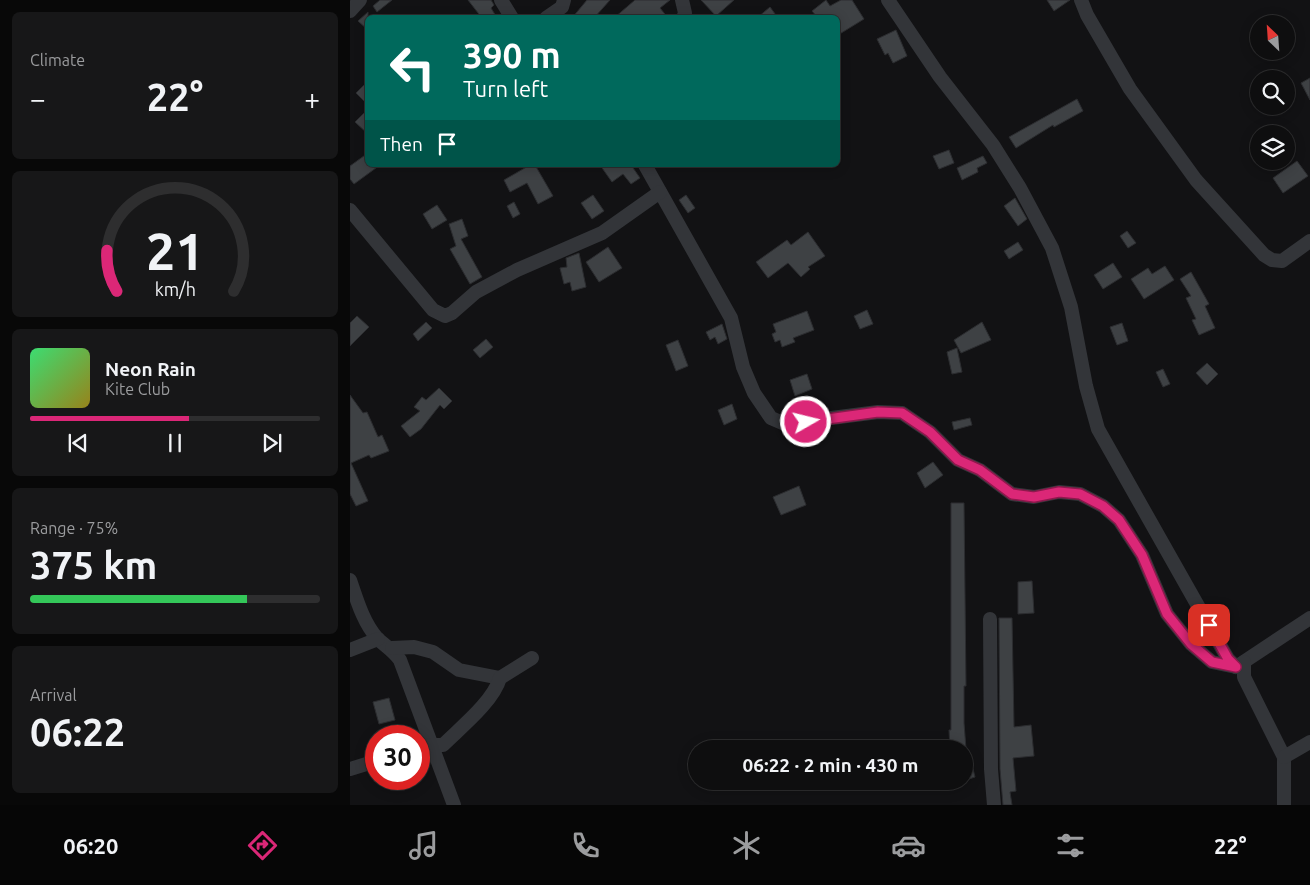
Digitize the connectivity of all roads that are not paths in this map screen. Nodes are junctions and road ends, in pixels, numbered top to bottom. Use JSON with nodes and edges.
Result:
{"nodes":[{"id":1,"x":360,"y":0,"type":"edge"},
{"id":2,"x":501,"y":0,"type":"edge"},
{"id":3,"x":564,"y":0,"type":"edge"},
{"id":4,"x":682,"y":0,"type":"edge"},
{"id":5,"x":888,"y":0,"type":"edge"},
{"id":6,"x":1081,"y":0,"type":"edge"},
{"id":7,"x":350,"y":11,"type":"edge"},
{"id":8,"x":510,"y":15,"type":"edge"},
{"id":9,"x":550,"y":15,"type":"edge"},
{"id":10,"x":684,"y":15,"type":"edge"},
{"id":11,"x":646,"y":167,"type":"edge"},
{"id":12,"x":660,"y":192,"type":"junction"},
{"id":13,"x":350,"y":210,"type":"edge"},
{"id":14,"x":1310,"y":241,"type":"edge"},
{"id":15,"x":350,"y":580,"type":"edge"},
{"id":16,"x":1310,"y":618,"type":"edge"},
{"id":17,"x":990,"y":619,"type":"dead end"},
{"id":18,"x":378,"y":639,"type":"junction"},
{"id":19,"x":392,"y":648,"type":"junction"},
{"id":20,"x":350,"y":650,"type":"edge"},
{"id":21,"x":532,"y":658,"type":"dead end"},
{"id":22,"x":1240,"y":664,"type":"junction"},
{"id":23,"x":500,"y":678,"type":"junction"},
{"id":24,"x":419,"y":725,"type":"edge"},
{"id":25,"x":1310,"y":742,"type":"edge"},
{"id":26,"x":430,"y":746,"type":"edge"},
{"id":27,"x":430,"y":756,"type":"edge"},
{"id":28,"x":1284,"y":757,"type":"junction"},
{"id":29,"x":365,"y":764,"type":"edge"},
{"id":30,"x":350,"y":769,"type":"edge"},
{"id":31,"x":454,"y":805,"type":"edge"},
{"id":32,"x":994,"y":805,"type":"edge"},
{"id":33,"x":1284,"y":805,"type":"edge"}],
"edges":[{"from":1,"to":7,"type":"street"},
{"from":2,"to":8,"type":"street"},
{"from":3,"to":9,"type":"street"},
{"from":4,"to":10,"type":"street"},
{"from":5,"to":22,"type":"street"},
{"from":6,"to":14,"type":"street"},
{"from":11,"to":12,"type":"street"},
{"from":12,"to":13,"type":"street"},
{"from":12,"to":22,"type":"street"},
{"from":15,"to":18,"type":"street"},
{"from":16,"to":22,"type":"street"},
{"from":17,"to":32,"type":"street"},
{"from":18,"to":19,"type":"street"},
{"from":18,"to":20,"type":"street"},
{"from":19,"to":23,"type":"street"},
{"from":19,"to":24,"type":"street"},
{"from":21,"to":23,"type":"street"},
{"from":22,"to":28,"type":"street"},
{"from":23,"to":26,"type":"street"},
{"from":25,"to":28,"type":"street"},
{"from":27,"to":31,"type":"street"},
{"from":28,"to":33,"type":"street"},
{"from":29,"to":30,"type":"street"}]}
